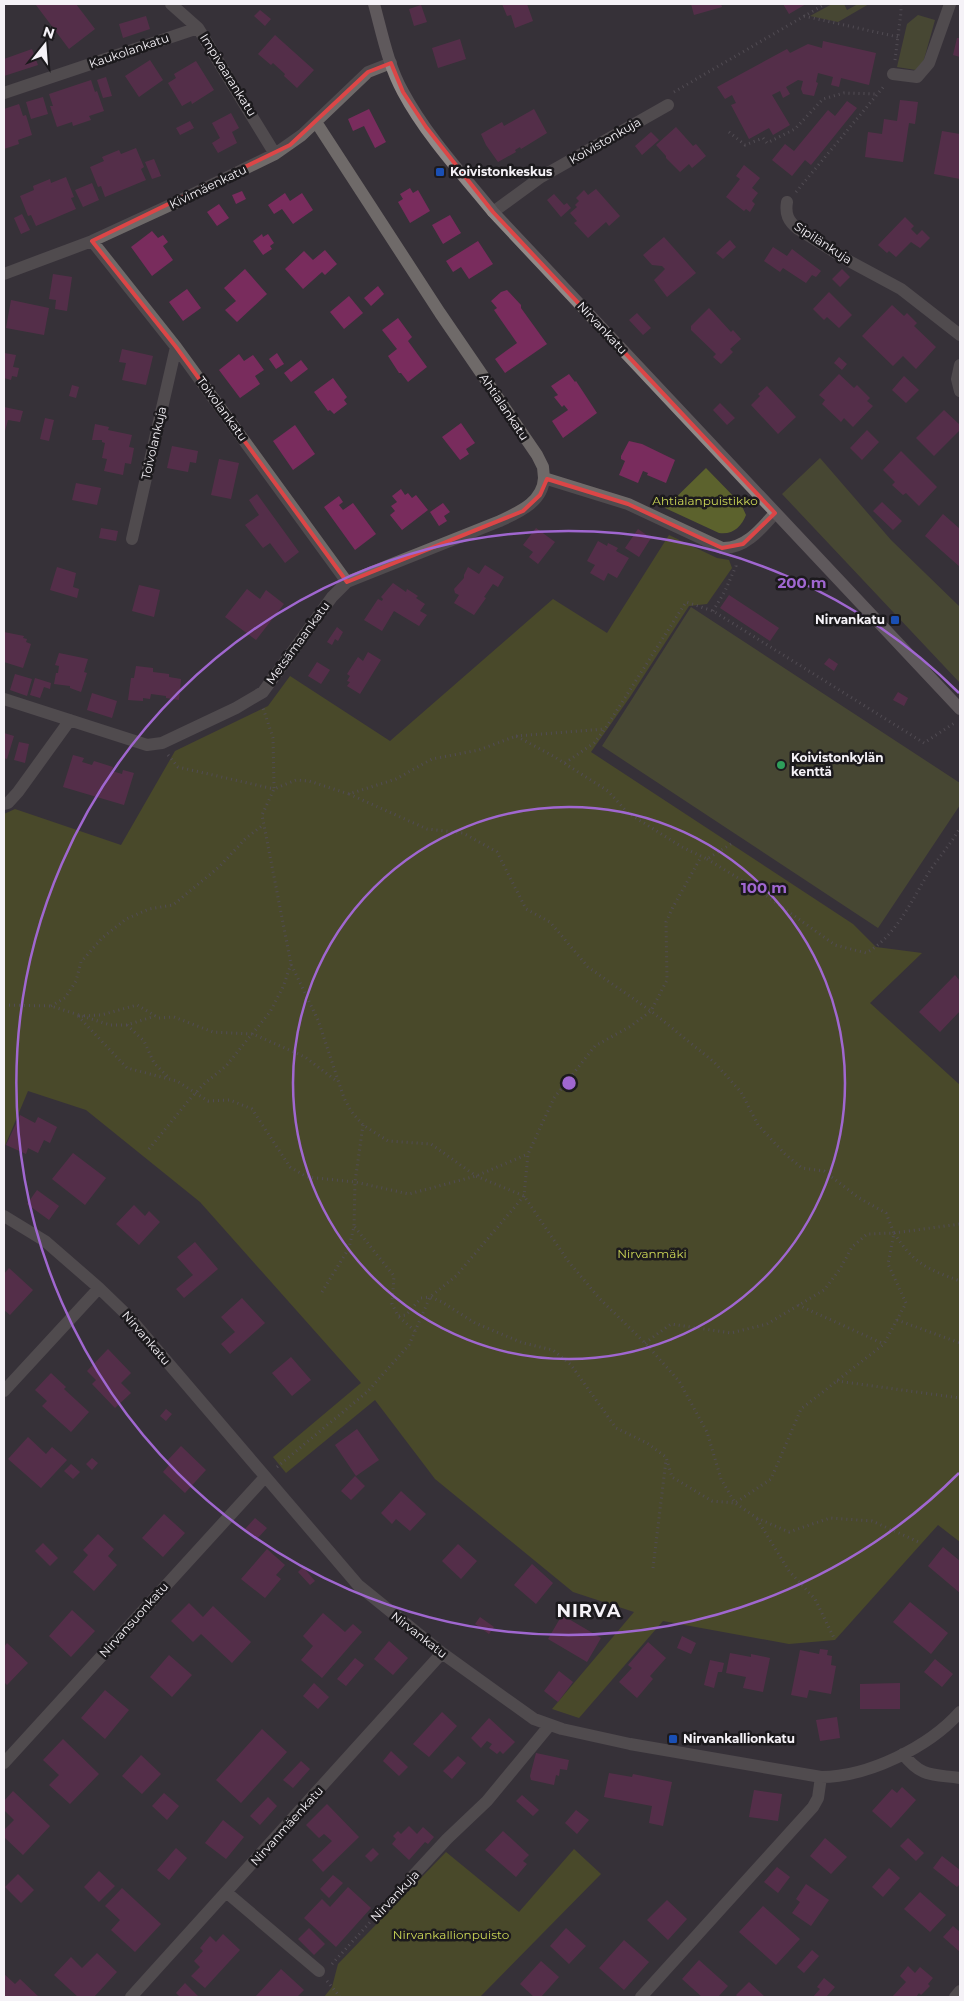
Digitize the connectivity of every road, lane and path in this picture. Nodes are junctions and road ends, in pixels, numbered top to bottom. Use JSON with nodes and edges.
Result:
{"nodes":[{"id":1,"x":171,"y":4,"type":"edge"},
{"id":2,"x":374,"y":4,"type":"edge"},
{"id":3,"x":825,"y":4,"type":"edge"},
{"id":4,"x":900,"y":4,"type":"edge"},
{"id":5,"x":950,"y":4,"type":"edge"},
{"id":6,"x":803,"y":16,"type":"junction"},
{"id":7,"x":198,"y":28,"type":"junction"},
{"id":8,"x":898,"y":37,"type":"junction"},
{"id":9,"x":391,"y":63,"type":"junction"},
{"id":10,"x":893,"y":74,"type":"junction"},
{"id":11,"x":4,"y":93,"type":"edge"},
{"id":12,"x":877,"y":94,"type":"junction"},
{"id":13,"x":668,"y":104,"type":"joint"},
{"id":14,"x":316,"y":122,"type":"junction"},
{"id":15,"x":729,"y":132,"type":"dead end"},
{"id":16,"x":275,"y":154,"type":"junction"},
{"id":17,"x":787,"y":202,"type":"joint"},
{"id":18,"x":493,"y":212,"type":"junction"},
{"id":19,"x":92,"y":241,"type":"junction"},
{"id":20,"x":4,"y":274,"type":"edge"},
{"id":21,"x":960,"y":336,"type":"edge"},
{"id":22,"x":176,"y":347,"type":"junction"},
{"id":23,"x":960,"y":364,"type":"edge"},
{"id":24,"x":960,"y":391,"type":"edge"},
{"id":25,"x":544,"y":478,"type":"junction"},
{"id":26,"x":775,"y":513,"type":"junction"},
{"id":27,"x":132,"y":539,"type":"dead end"},
{"id":28,"x":733,"y":548,"type":"junction"},
{"id":29,"x":347,"y":582,"type":"junction"},
{"id":30,"x":714,"y":611,"type":"junction"},
{"id":31,"x":259,"y":694,"type":"junction"},
{"id":32,"x":4,"y":699,"type":"edge"},
{"id":33,"x":960,"y":709,"type":"edge"},
{"id":34,"x":960,"y":718,"type":"edge"},
{"id":35,"x":70,"y":720,"type":"junction"},
{"id":36,"x":605,"y":729,"type":"junction"},
{"id":37,"x":516,"y":736,"type":"junction"},
{"id":38,"x":565,"y":764,"type":"junction"},
{"id":39,"x":178,"y":767,"type":"dead end"},
{"id":40,"x":274,"y":789,"type":"junction"},
{"id":41,"x":349,"y":794,"type":"junction"},
{"id":42,"x":4,"y":804,"type":"edge"},
{"id":43,"x":263,"y":825,"type":"junction"},
{"id":44,"x":960,"y":828,"type":"edge"},
{"id":45,"x":732,"y":844,"type":"dead end"},
{"id":46,"x":700,"y":857,"type":"junction"},
{"id":47,"x":708,"y":859,"type":"junction"},
{"id":48,"x":291,"y":964,"type":"junction"},
{"id":49,"x":4,"y":1005,"type":"edge"},
{"id":50,"x":50,"y":1006,"type":"junction"},
{"id":51,"x":651,"y":1011,"type":"junction"},
{"id":52,"x":78,"y":1016,"type":"junction"},
{"id":53,"x":155,"y":1016,"type":"junction"},
{"id":54,"x":127,"y":1025,"type":"junction"},
{"id":55,"x":253,"y":1034,"type":"junction"},
{"id":56,"x":170,"y":1079,"type":"junction"},
{"id":57,"x":339,"y":1083,"type":"junction"},
{"id":58,"x":195,"y":1093,"type":"junction"},
{"id":59,"x":364,"y":1125,"type":"junction"},
{"id":60,"x":148,"y":1149,"type":"dead end"},
{"id":61,"x":528,"y":1154,"type":"junction"},
{"id":62,"x":476,"y":1176,"type":"junction"},
{"id":63,"x":355,"y":1182,"type":"junction"},
{"id":64,"x":524,"y":1196,"type":"junction"},
{"id":65,"x":4,"y":1216,"type":"edge"},
{"id":66,"x":960,"y":1224,"type":"edge"},
{"id":67,"x":354,"y":1226,"type":"junction"},
{"id":68,"x":894,"y":1233,"type":"junction"},
{"id":69,"x":960,"y":1281,"type":"edge"},
{"id":70,"x":99,"y":1288,"type":"junction"},
{"id":71,"x":322,"y":1292,"type":"dead end"},
{"id":72,"x":430,"y":1297,"type":"junction"},
{"id":73,"x":798,"y":1305,"type":"junction"},
{"id":74,"x":398,"y":1316,"type":"junction"},
{"id":75,"x":897,"y":1320,"type":"junction"},
{"id":76,"x":415,"y":1331,"type":"junction"},
{"id":77,"x":960,"y":1343,"type":"edge"},
{"id":78,"x":645,"y":1344,"type":"junction"},
{"id":79,"x":884,"y":1344,"type":"junction"},
{"id":80,"x":836,"y":1381,"type":"junction"},
{"id":81,"x":4,"y":1391,"type":"edge"},
{"id":82,"x":960,"y":1398,"type":"edge"},
{"id":83,"x":666,"y":1457,"type":"junction"},
{"id":84,"x":264,"y":1477,"type":"junction"},
{"id":85,"x":735,"y":1503,"type":"junction"},
{"id":86,"x":756,"y":1518,"type":"junction"},
{"id":87,"x":921,"y":1543,"type":"dead end"},
{"id":88,"x":653,"y":1568,"type":"dead end"},
{"id":89,"x":835,"y":1640,"type":"dead end"},
{"id":90,"x":442,"y":1654,"type":"junction"},
{"id":91,"x":960,"y":1712,"type":"edge"},
{"id":92,"x":549,"y":1726,"type":"junction"},
{"id":93,"x":903,"y":1754,"type":"junction"},
{"id":94,"x":4,"y":1763,"type":"edge"},
{"id":95,"x":821,"y":1777,"type":"junction"},
{"id":96,"x":960,"y":1778,"type":"edge"},
{"id":97,"x":411,"y":1878,"type":"joint"},
{"id":98,"x":226,"y":1892,"type":"junction"},
{"id":99,"x":319,"y":1971,"type":"joint"},
{"id":100,"x":960,"y":1991,"type":"edge"},
{"id":101,"x":132,"y":1997,"type":"edge"},
{"id":102,"x":641,"y":1997,"type":"edge"},
{"id":103,"x":955,"y":1997,"type":"edge"}],
"edges":[{"from":1,"to":7,"type":"street","name":"Impivaarankatu"},
{"from":2,"to":9,"type":"street","name":"Nirvankatu"},
{"from":3,"to":6,"type":"path"},
{"from":4,"to":8,"type":"path"},
{"from":5,"to":10,"type":"street"},
{"from":6,"to":8,"type":"path"},
{"from":6,"to":13,"type":"path"},
{"from":7,"to":11,"type":"street","name":"Kaukolankatu"},
{"from":7,"to":16,"type":"street","name":"Impivaarankatu"},
{"from":8,"to":10,"type":"path"},
{"from":9,"to":14,"type":"street","name":"Kivimäenkatu"},
{"from":9,"to":18,"type":"street","name":"Nirvankatu"},
{"from":10,"to":12,"type":"path"},
{"from":12,"to":15,"type":"path"},
{"from":12,"to":17,"type":"path"},
{"from":13,"to":18,"type":"street","name":"Koivistonkuja"},
{"from":14,"to":16,"type":"street","name":"Kivimäenkatu"},
{"from":14,"to":25,"type":"street","name":"Ahtialankatu"},
{"from":16,"to":19,"type":"street","name":"Kivimäenkatu"},
{"from":17,"to":21,"type":"street","name":"Sipilänkuja"},
{"from":18,"to":26,"type":"street","name":"Nirvankatu"},
{"from":19,"to":20,"type":"street","name":"Kivimäenkatu"},
{"from":19,"to":22,"type":"street","name":"Toivolankatu"},
{"from":22,"to":27,"type":"street","name":"Toivolankuja"},
{"from":22,"to":29,"type":"street","name":"Toivolankatu"},
{"from":23,"to":24,"type":"street"},
{"from":25,"to":28,"type":"street"},
{"from":25,"to":29,"type":"street","name":"Metsämaankatu"},
{"from":26,"to":28,"type":"street"},
{"from":26,"to":33,"type":"street","name":"Nirvankatu"},
{"from":28,"to":30,"type":"path"},
{"from":29,"to":31,"type":"street","name":"Metsämaankatu"},
{"from":30,"to":34,"type":"path"},
{"from":30,"to":36,"type":"path"},
{"from":31,"to":35,"type":"street","name":"Metsämaankatu"},
{"from":31,"to":40,"type":"path"},
{"from":32,"to":35,"type":"street","name":"Metsämaankatu"},
{"from":35,"to":42,"type":"street"},
{"from":36,"to":37,"type":"path"},
{"from":36,"to":38,"type":"path"},
{"from":37,"to":38,"type":"path"},
{"from":37,"to":41,"type":"path"},
{"from":38,"to":46,"type":"path"},
{"from":39,"to":40,"type":"path"},
{"from":40,"to":41,"type":"path"},
{"from":40,"to":43,"type":"path"},
{"from":41,"to":51,"type":"path"},
{"from":43,"to":48,"type":"path"},
{"from":43,"to":50,"type":"path"},
{"from":44,"to":47,"type":"path"},
{"from":45,"to":47,"type":"path"},
{"from":46,"to":47,"type":"path"},
{"from":46,"to":51,"type":"path"},
{"from":48,"to":55,"type":"path"},
{"from":48,"to":57,"type":"path"},
{"from":49,"to":50,"type":"path"},
{"from":50,"to":52,"type":"path"},
{"from":51,"to":61,"type":"path"},
{"from":51,"to":68,"type":"path"},
{"from":52,"to":53,"type":"path"},
{"from":52,"to":54,"type":"path"},
{"from":52,"to":56,"type":"path"},
{"from":53,"to":54,"type":"path"},
{"from":53,"to":55,"type":"path"},
{"from":54,"to":56,"type":"path"},
{"from":55,"to":57,"type":"path"},
{"from":55,"to":58,"type":"path"},
{"from":56,"to":58,"type":"path"},
{"from":57,"to":59,"type":"path"},
{"from":58,"to":60,"type":"path"},
{"from":58,"to":63,"type":"path"},
{"from":59,"to":62,"type":"path"},
{"from":59,"to":63,"type":"path"},
{"from":61,"to":62,"type":"path"},
{"from":61,"to":64,"type":"path"},
{"from":62,"to":63,"type":"path"},
{"from":62,"to":64,"type":"path"},
{"from":63,"to":67,"type":"path"},
{"from":64,"to":72,"type":"path"},
{"from":64,"to":78,"type":"path"},
{"from":65,"to":70,"type":"street","name":"Nirvankatu"},
{"from":66,"to":68,"type":"path"},
{"from":67,"to":71,"type":"path"},
{"from":67,"to":74,"type":"path"},
{"from":68,"to":69,"type":"path"},
{"from":68,"to":73,"type":"path"},
{"from":68,"to":75,"type":"path"},
{"from":70,"to":81,"type":"street"},
{"from":70,"to":84,"type":"street","name":"Nirvankatu"},
{"from":72,"to":74,"type":"path"},
{"from":72,"to":76,"type":"path"},
{"from":72,"to":83,"type":"path"},
{"from":73,"to":78,"type":"path"},
{"from":73,"to":79,"type":"path"},
{"from":74,"to":76,"type":"path"},
{"from":75,"to":77,"type":"path"},
{"from":75,"to":79,"type":"path"},
{"from":76,"to":84,"type":"path"},
{"from":78,"to":85,"type":"path"},
{"from":79,"to":80,"type":"path"},
{"from":80,"to":82,"type":"path"},
{"from":80,"to":85,"type":"path"},
{"from":83,"to":85,"type":"path"},
{"from":83,"to":88,"type":"path"},
{"from":84,"to":90,"type":"street","name":"Nirvankatu"},
{"from":84,"to":94,"type":"street","name":"Nirvansuonkatu"},
{"from":85,"to":86,"type":"path"},
{"from":86,"to":87,"type":"path"},
{"from":86,"to":89,"type":"path"},
{"from":90,"to":92,"type":"street","name":"Nirvankatu"},
{"from":90,"to":98,"type":"street","name":"Nirvanmäenkatu"},
{"from":91,"to":93,"type":"street","name":"Nirvankatu"},
{"from":92,"to":95,"type":"street","name":"Nirvankatu"},
{"from":92,"to":97,"type":"street","name":"Nirvankuja"},
{"from":93,"to":95,"type":"street","name":"Nirvankatu"},
{"from":93,"to":96,"type":"street"},
{"from":95,"to":102,"type":"street"},
{"from":97,"to":99,"type":"path","name":"Nirvankuja"},
{"from":98,"to":99,"type":"street"},
{"from":98,"to":101,"type":"street","name":"Nirvanmäenkatu"},
{"from":100,"to":103,"type":"street"}]}
